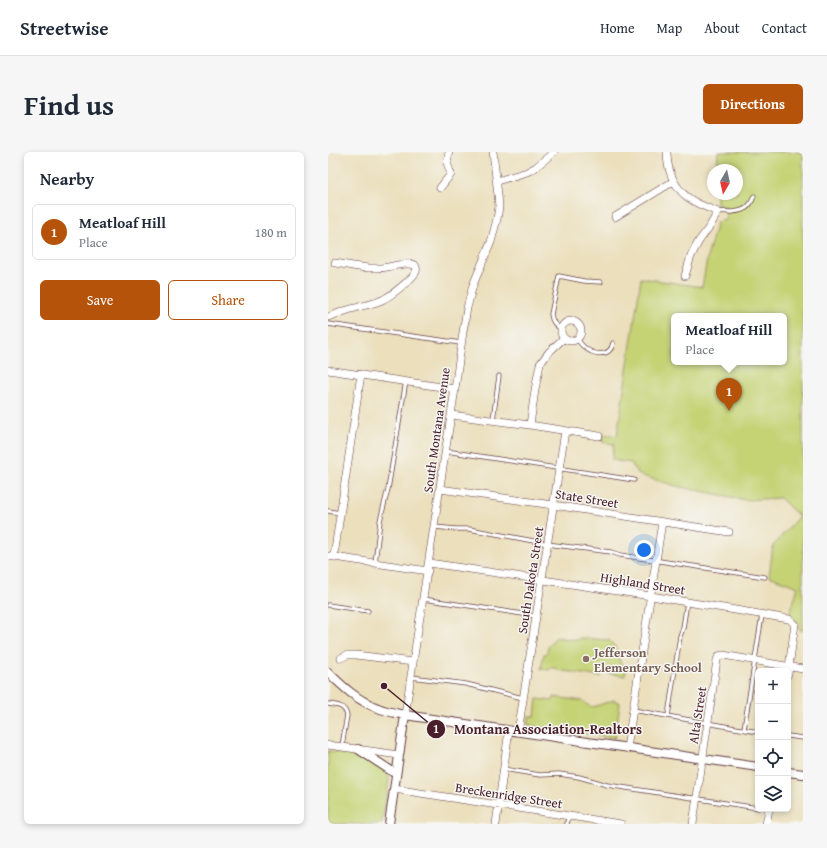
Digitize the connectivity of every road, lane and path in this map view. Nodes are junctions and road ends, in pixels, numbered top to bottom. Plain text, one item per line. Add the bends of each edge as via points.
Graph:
1 (449, 152) edge
2 (493, 152) edge
3 (554, 152) edge
4 (667, 152) edge
5 (497, 181) junction
6 (674, 181) junction
7 (440, 188) dead end
8 (754, 196) dead end
9 (718, 212) junction
10 (615, 218) dead end
11 (334, 263) dead end
12 (685, 276) dead end
13 (601, 282) dead end
14 (328, 317) edge
15 (328, 324) edge
16 (562, 329) junction
17 (564, 338) junction
18 (577, 339) junction
19 (461, 343) junction
20 (614, 343) dead end
21 (328, 370) edge
22 (360, 374) junction
23 (499, 376) dead end
24 (406, 381) junction
25 (455, 389) junction
26 (451, 415) junction
27 (493, 420) junction
28 (530, 425) junction
29 (565, 432) junction
30 (599, 436) dead end
31 (446, 451) junction
32 (559, 468) junction
33 (634, 480) dead end
34 (440, 489) junction
35 (553, 505) junction
36 (328, 511) edge
37 (340, 513) junction
38 (662, 522) junction
39 (434, 527) junction
40 (729, 532) dead end
41 (547, 544) junction
42 (331, 556) edge
43 (656, 560) junction
44 (375, 563) junction
45 (429, 563) junction
46 (428, 571) junction
47 (765, 577) dead end
48 (542, 580) junction
49 (651, 596) junction
50 (423, 599) junction
51 (687, 602) junction
52 (328, 605) edge
53 (368, 611) dead end
54 (762, 615) junction
55 (536, 616) junction
56 (341, 658) dead end
57 (755, 660) junction
58 (413, 662) junction
59 (781, 668) edge
60 (788, 668) edge
61 (803, 669) edge
62 (791, 670) edge
63 (328, 672) edge
64 (411, 677) junction
65 (523, 698) junction
66 (328, 704) edge
67 (633, 710) junction
68 (405, 715) junction
69 (668, 716) junction
70 (708, 723) junction
71 (744, 729) junction
72 (509, 730) junction
73 (755, 731) edge
74 (518, 732) junction
75 (791, 736) edge
76 (803, 738) edge
77 (328, 745) edge
78 (342, 746) junction
79 (627, 748) junction
80 (358, 749) junction
81 (399, 755) junction
82 (702, 759) junction
83 (755, 767) edge
84 (503, 768) junction
85 (791, 772) edge
86 (396, 774) junction
87 (803, 774) edge
88 (394, 789) junction
89 (696, 798) junction
90 (498, 806) junction
91 (755, 808) edge
92 (766, 812) edge
93 (568, 816) junction
94 (389, 824) edge
95 (496, 824) edge
96 (567, 824) edge
97 (621, 824) edge
98 (693, 824) edge
99 (766, 824) edge

1 - 7 street via 447,163 451,174
2 - 5 street, South Montana Avenue
3 - 5 street via 527,172
4 - 6 street via 668,170
5 - 19 street, South Montana Avenue via 499,207 494,231 473,285
6 - 9 street via 678,188 694,201
6 - 10 street
8 - 9 lane via 751,204 744,210
9 - 12 street via 691,256
11 - 14 street via 380,268 410,263 417,267 417,271 395,293 383,300
13 - 16 lane via 559,276 551,314 552,320
15 - 19 lane
16 - 17 street
16 - 18 street via 568,321 577,322 581,334
17 - 18 street via 571,341
17 - 28 street via 540,364
18 - 20 lane via 588,350 597,353 609,351
19 - 25 street, South Montana Avenue
21 - 22 street
22 - 24 street
22 - 37 street
23 - 27 lane
24 - 25 street
24 - 44 lane via 388,489 380,521
25 - 26 street, South Montana Avenue
26 - 27 street
26 - 31 street, South Montana Avenue
27 - 28 street
28 - 29 street
29 - 30 street
29 - 32 street, South Dakota Street
31 - 32 lane
31 - 34 street, South Montana Avenue
32 - 33 lane
32 - 35 street, South Dakota Street
34 - 35 street, State Street
34 - 39 street, South Montana Avenue
35 - 38 street, State Street
35 - 41 street, South Dakota Street
36 - 37 lane
37 - 42 street
38 - 40 street, State Street
38 - 43 street
39 - 41 lane via 469,529
39 - 45 street, South Montana Avenue
41 - 43 lane
41 - 48 street, South Dakota Street
42 - 44 street
43 - 47 lane
43 - 49 street
44 - 46 street
45 - 46 street, South Montana Avenue
45 - 48 street, Highland Street
46 - 50 street, South Montana Avenue
48 - 49 street, Highland Street
48 - 55 street, South Dakota Street
49 - 51 street, Highland Street
49 - 67 street
50 - 55 lane
50 - 58 street, South Montana Avenue
51 - 54 street, Highland Street
51 - 69 lane
52 - 53 lane
54 - 57 lane
54 - 60 street, Highland Street via 789,619 795,624
55 - 65 street, South Dakota Street
56 - 58 street via 347,654
57 - 59 street, Alta Street
57 - 70 street, Alta Street via 719,656
57 - 71 lane
58 - 64 street, South Montana Avenue
61 - 62 street
63 - 68 street via 363,701 379,709
64 - 65 lane via 466,684
64 - 68 street, South Montana Avenue
65 - 74 street, South Dakota Street
66 - 78 lane via 339,705 345,711
67 - 69 lane
67 - 79 street
68 - 72 street
68 - 81 street
69 - 70 lane
70 - 71 lane
70 - 82 street, Alta Street
71 - 73 lane
72 - 74 street
72 - 84 street
74 - 79 street
75 - 76 lane
77 - 78 street
78 - 80 street
79 - 82 street
80 - 81 street
80 - 86 street
81 - 86 street
82 - 83 street
82 - 89 street, Alta Street
84 - 89 lane via 540,775 559,774 607,785
84 - 90 street
85 - 87 street
86 - 88 street
88 - 90 street, Breckenridge Street
88 - 94 street
89 - 91 lane
89 - 98 street, Alta Street
90 - 93 street, Breckenridge Street
90 - 95 street
92 - 99 street
93 - 96 lane
93 - 97 street, Breckenridge Street

